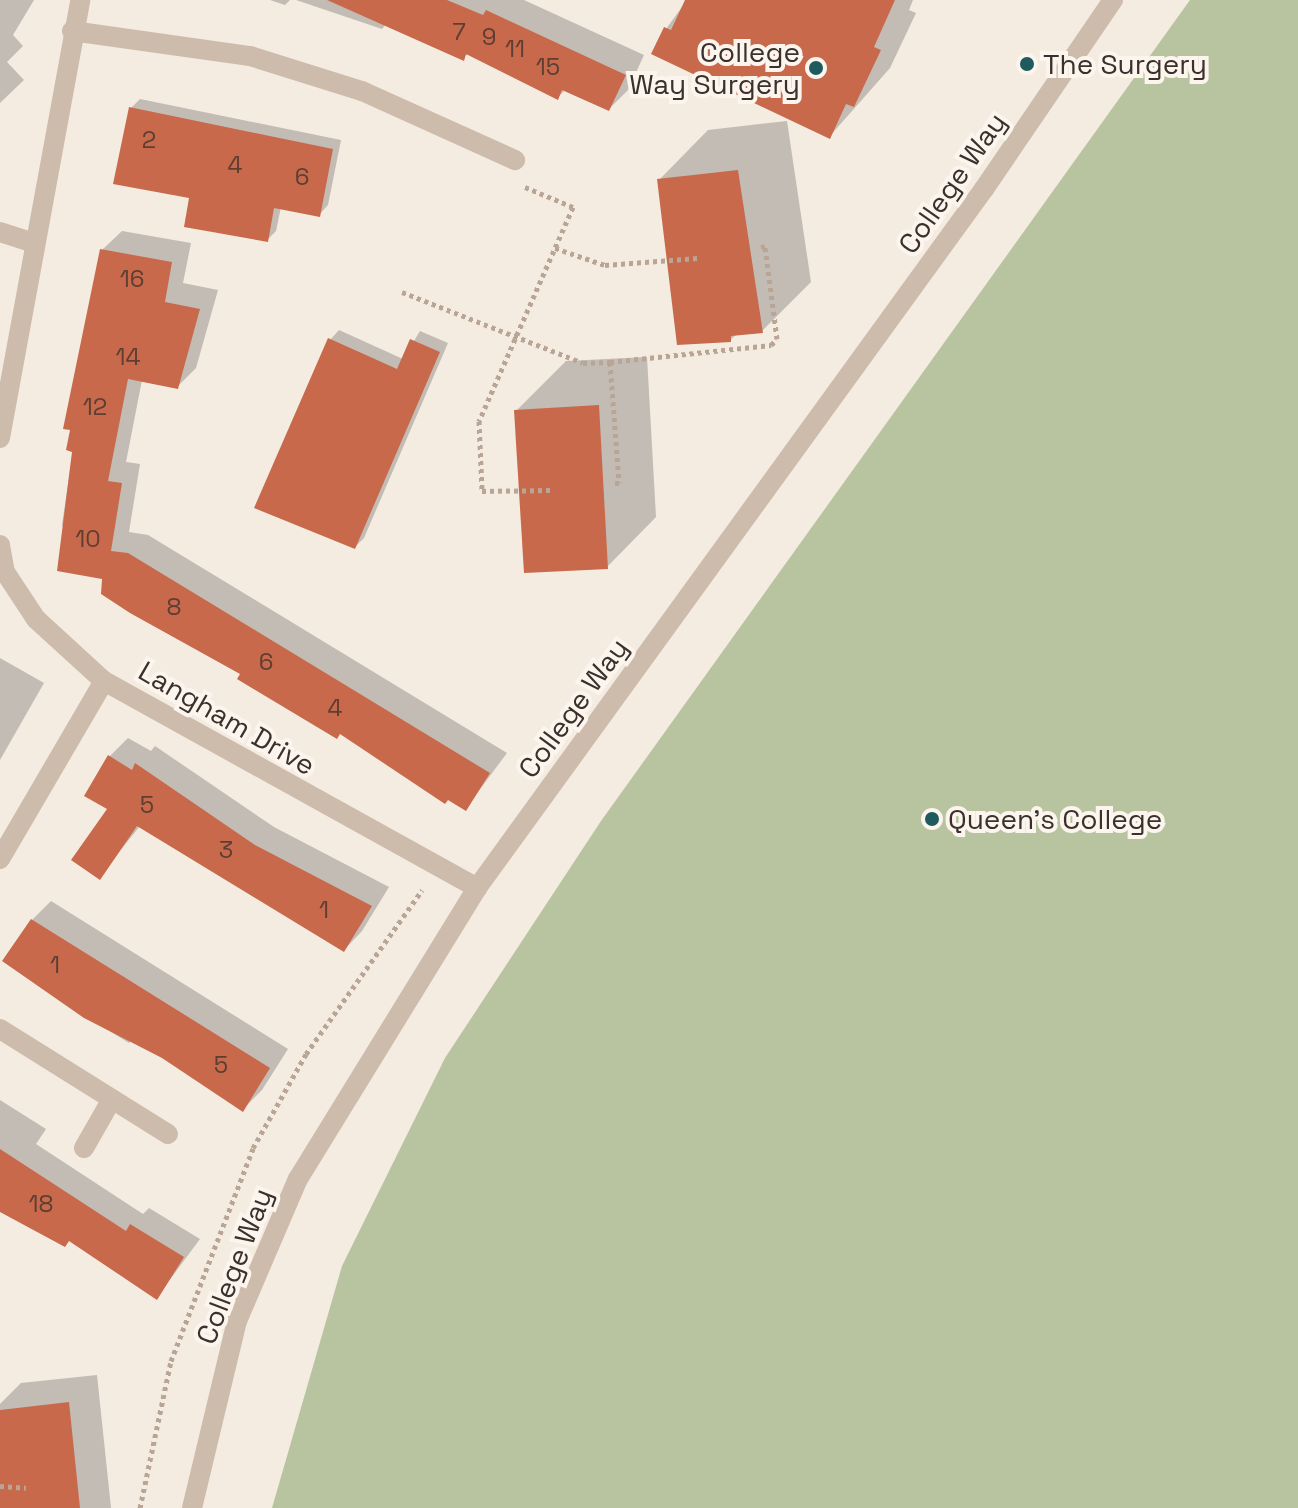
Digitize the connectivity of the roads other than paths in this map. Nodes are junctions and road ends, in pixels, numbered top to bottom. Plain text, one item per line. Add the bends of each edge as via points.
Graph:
1 (80, 0) edge
2 (1113, 0) edge
3 (72, 31) junction
4 (515, 160) road end
5 (0, 232) edge
6 (33, 243) junction
7 (0, 438) edge
8 (0, 545) edge
9 (104, 681) junction
10 (0, 859) edge
11 (477, 888) junction
12 (0, 1029) edge
13 (112, 1099) junction
14 (168, 1134) dead end
15 (84, 1148) dead end
16 (192, 1508) edge

1 - 3 street
2 - 11 street, College Way via 984,189
3 - 4 street via 250,56 362,91
3 - 6 street
5 - 6 street
6 - 7 street
8 - 9 street, Langham Drive via 5,572 36,619
9 - 10 street
9 - 11 street, Langham Drive
11 - 16 street, College Way via 298,1179 237,1321
12 - 13 street
13 - 14 street
13 - 15 street

